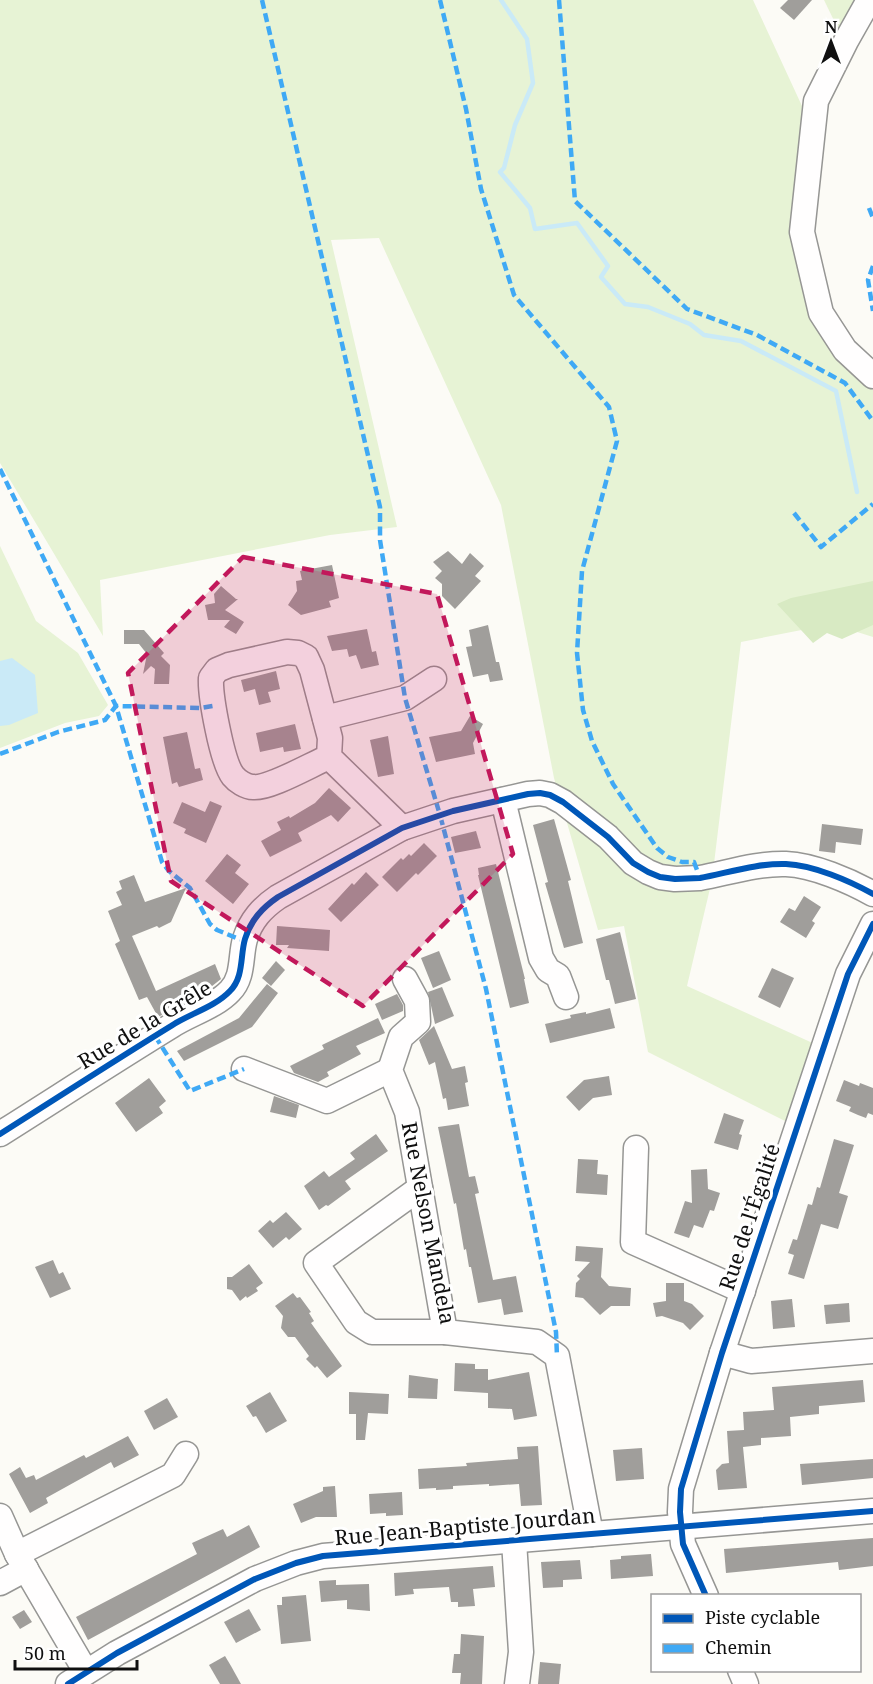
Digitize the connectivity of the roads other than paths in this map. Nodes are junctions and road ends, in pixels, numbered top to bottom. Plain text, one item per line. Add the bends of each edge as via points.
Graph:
1 (869, 0) edge
2 (873, 376) edge
3 (434, 679) dead end
4 (325, 718) junction
5 (329, 757) junction
6 (503, 800) junction
7 (402, 828) junction
8 (873, 894) edge
9 (873, 924) edge
10 (405, 979) dead end
11 (566, 997) dead end
12 (244, 1069) dead end
13 (390, 1070) junction
14 (0, 1134) edge
15 (636, 1148) dead end
16 (420, 1188) junction
17 (742, 1290) junction
18 (445, 1332) junction
19 (873, 1351) edge
20 (722, 1353) junction
21 (186, 1454) dead end
22 (873, 1511) edge
23 (0, 1516) edge
24 (681, 1526) junction
25 (591, 1534) junction
26 (514, 1541) junction
27 (21, 1562) junction
28 (0, 1583) edge
29 (705, 1594) edge
30 (77, 1678) edge
31 (517, 1684) edge

1 - 2 street via 816,101 802,232 821,313 845,350
3 - 4 street via 405,698
4 - 5 street
4 - 5 street via 312,670 306,657 298,653 229,665 211,678 213,706 227,766 243,784 266,786
5 - 7 street
6 - 7 street, Rue de la Grêle
6 - 8 street, Rue de la Grêle via 528,794 550,795 608,837 633,863 660,877 693,879 785,864 855,884
6 - 11 street via 541,958 558,976
7 - 14 street, Rue de la Grêle via 263,908 252,921 244,941 239,977 225,996
9 - 17 street, Rue de l'Égalité via 848,974
10 - 13 street via 417,1001 418,1022 401,1037
12 - 13 street via 327,1101
13 - 16 street, Rue Nelson Mandela via 407,1112
15 - 17 street via 633,1242
16 - 18 street, Rue Nelson Mandela
16 - 18 street via 316,1263 356,1322 372,1332
17 - 20 street, Rue de l'Égalité
18 - 25 street, Rue Nelson Mandela via 537,1342 557,1356
19 - 20 street via 751,1361
20 - 24 street, Rue de l'Égalité via 681,1489
21 - 27 street via 173,1475
22 - 24 street, Rue Jean-Baptiste Jourdan
23 - 27 street
24 - 25 street, Rue Jean-Baptiste Jourdan
24 - 29 street, Rue de l'Égalité via 683,1544
25 - 26 street, Rue Jean-Baptiste Jourdan
26 - 30 street, Rue Jean-Baptiste Jourdan via 323,1556 296,1563 255,1579
26 - 31 street via 521,1652
27 - 28 street
27 - 30 street

